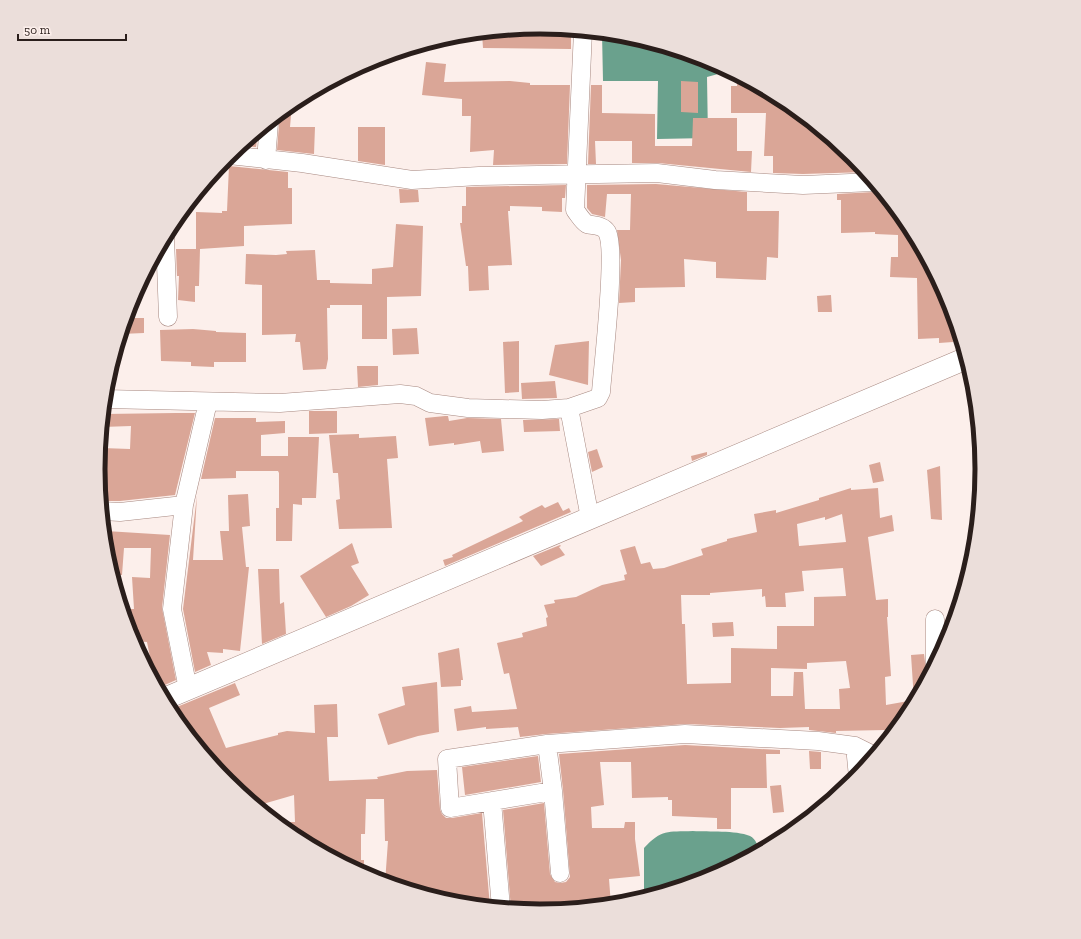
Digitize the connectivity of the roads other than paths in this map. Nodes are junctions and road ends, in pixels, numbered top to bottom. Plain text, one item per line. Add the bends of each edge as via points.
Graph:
1 (582, 36) edge
2 (268, 129) edge
3 (239, 156) edge
4 (266, 160) junction
5 (578, 175) junction
6 (868, 182) edge
7 (165, 248) edge
8 (168, 316) dead end
9 (962, 360) edge
10 (111, 399) edge
11 (208, 402) junction
12 (569, 408) junction
13 (184, 505) junction
14 (107, 511) edge
15 (590, 518) junction
16 (934, 619) dead end
17 (935, 654) edge
18 (188, 689) junction
19 (169, 697) edge
20 (547, 744) junction
21 (855, 746) junction
22 (871, 754) edge
23 (857, 768) edge
24 (553, 791) junction
25 (492, 801) junction
26 (560, 873) dead end
27 (501, 903) edge

1 - 5 street
2 - 4 street
3 - 4 street
4 - 5 street via 412,180
5 - 6 street via 657,173 715,180 803,185
5 - 12 street via 576,210 586,223 602,228 606,232 610,244 609,293 601,392 598,398
7 - 8 street
9 - 15 main road
10 - 11 street
11 - 12 street via 280,404 400,394 468,408
11 - 13 street
12 - 15 street
13 - 14 street
13 - 18 street via 172,609
15 - 18 main road
16 - 17 street
18 - 19 main road
20 - 21 street via 686,734 818,741
20 - 24 street
20 - 25 street via 447,759 450,808
21 - 22 street
21 - 23 street
24 - 25 street
24 - 26 street
25 - 27 street

